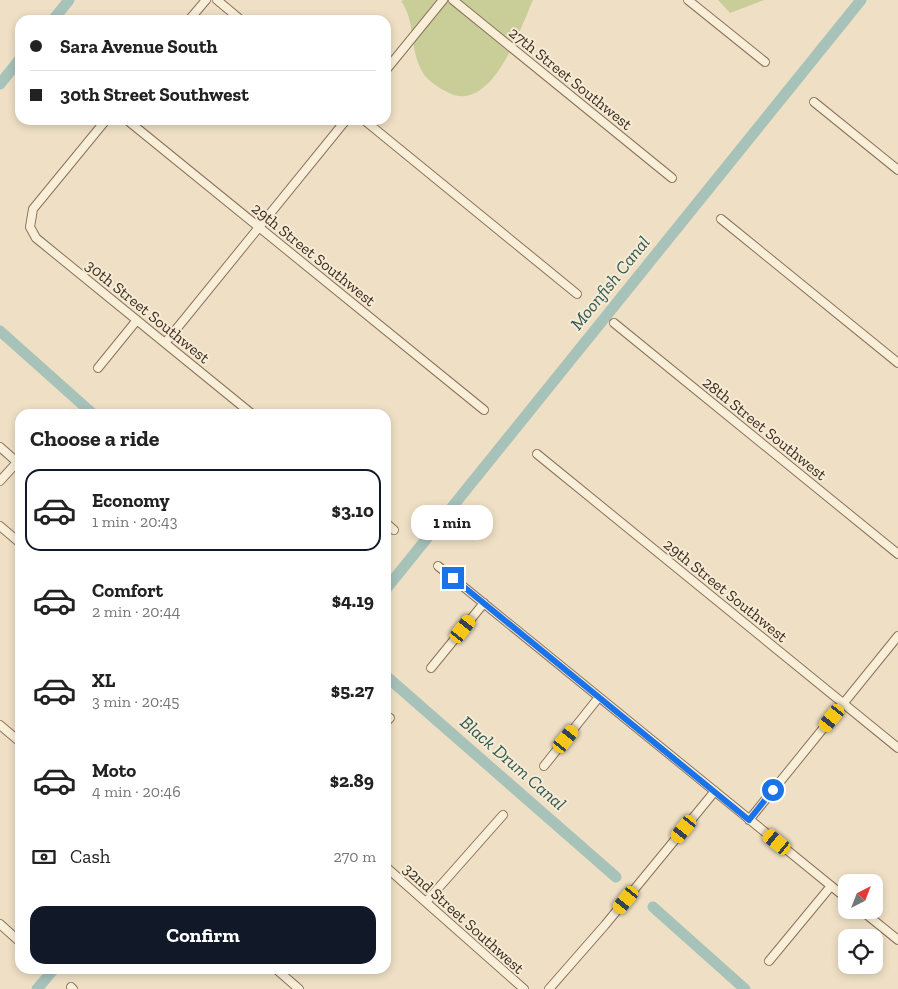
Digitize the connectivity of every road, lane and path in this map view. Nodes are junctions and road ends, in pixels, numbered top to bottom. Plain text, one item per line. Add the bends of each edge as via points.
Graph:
1 (206, 0) edge
2 (216, 0) edge
3 (443, 0) edge
4 (452, 0) edge
5 (688, 0) edge
6 (193, 15) edge
7 (235, 15) edge
8 (765, 62) dead end
9 (391, 64) edge
10 (814, 102) dead end
11 (102, 125) edge
12 (133, 125) edge
13 (342, 125) edge
14 (370, 125) edge
15 (898, 170) edge
16 (672, 178) dead end
17 (721, 219) dead end
18 (258, 227) junction
19 (577, 294) dead end
20 (137, 320) junction
21 (614, 323) dead end
22 (165, 343) junction
23 (898, 363) edge
24 (98, 368) dead end
25 (246, 409) edge
26 (484, 410) dead end
27 (0, 448) edge
28 (537, 454) dead end
29 (15, 458) edge
30 (15, 464) edge
31 (0, 481) edge
32 (0, 526) edge
33 (391, 527) edge
34 (394, 530) dead end
35 (15, 539) edge
36 (898, 554) edge
37 (438, 566) dead end
38 (484, 603) junction
39 (898, 636) edge
40 (431, 668) dead end
41 (599, 697) junction
42 (843, 703) junction
43 (0, 725) edge
44 (15, 738) edge
45 (898, 748) edge
46 (544, 766) dead end
47 (714, 791) junction
48 (503, 816) dead end
49 (749, 820) junction
50 (391, 871) edge
51 (831, 886) junction
52 (838, 892) edge
53 (426, 902) junction
54 (872, 919) edge
55 (0, 924) edge
56 (15, 938) edge
57 (898, 940) edge
58 (769, 961) dead end
59 (282, 974) edge
60 (299, 989) edge
61 (524, 989) edge
62 (549, 989) edge

1 - 6 street
2 - 7 street
3 - 9 street
4 - 16 street, 27th Street Southwest
5 - 8 street
10 - 15 street
11 - 20 street, 30th Street Southwest via 33,209 30,227 36,238
12 - 18 street, 29th Street Southwest
13 - 18 street
14 - 19 street
17 - 23 street
18 - 22 street
18 - 26 street, 29th Street Southwest
20 - 22 street, 30th Street Southwest
20 - 24 street
21 - 36 street, 28th Street Southwest
22 - 25 street, 30th Street Southwest
27 - 29 street
28 - 42 street, 29th Street Southwest
30 - 31 street
32 - 35 street
33 - 34 street
37 - 38 street
38 - 40 street
38 - 41 street
39 - 42 street
41 - 46 street
41 - 47 street
42 - 45 street, 29th Street Southwest
42 - 49 street
43 - 44 street
47 - 49 street
47 - 62 street via 605,926
48 - 53 street
49 - 51 street
50 - 53 street, 32nd Street Southwest
51 - 52 street
51 - 58 street
53 - 61 street, 32nd Street Southwest
54 - 57 street
55 - 56 street
59 - 60 street

